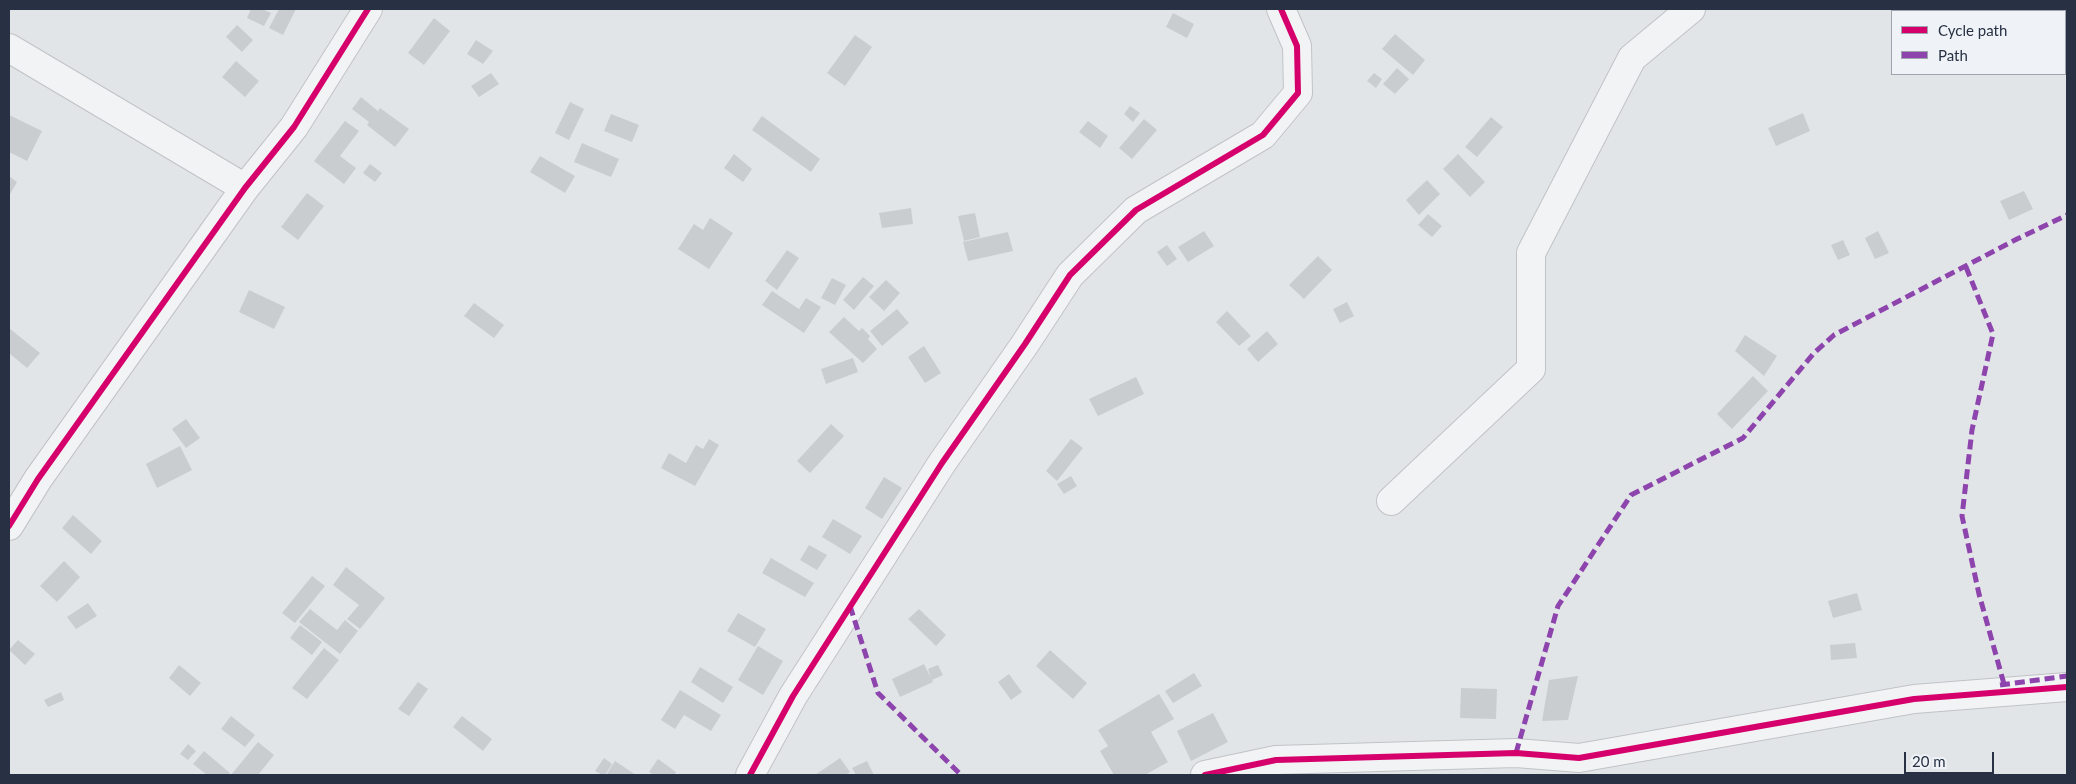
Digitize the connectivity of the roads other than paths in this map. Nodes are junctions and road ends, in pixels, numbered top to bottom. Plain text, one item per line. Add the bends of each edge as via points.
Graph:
1 (368, 9) edge
2 (1281, 9) edge
3 (1691, 9) edge
4 (9, 48) edge
5 (245, 188) junction
6 (1391, 501) dead end
7 (9, 526) edge
8 (2067, 686) edge
9 (1575, 767) edge
10 (750, 775) edge
11 (1205, 775) edge

1 - 5 street via 294,127
2 - 10 street via 1298,46 1298,93 1263,135 1136,210 1070,275 936,471 793,696
3 - 6 street via 1632,58 1531,253 1531,369
4 - 5 street
5 - 7 street via 38,479
8 - 9 street via 1914,699
9 - 11 street via 1516,753 1276,760

